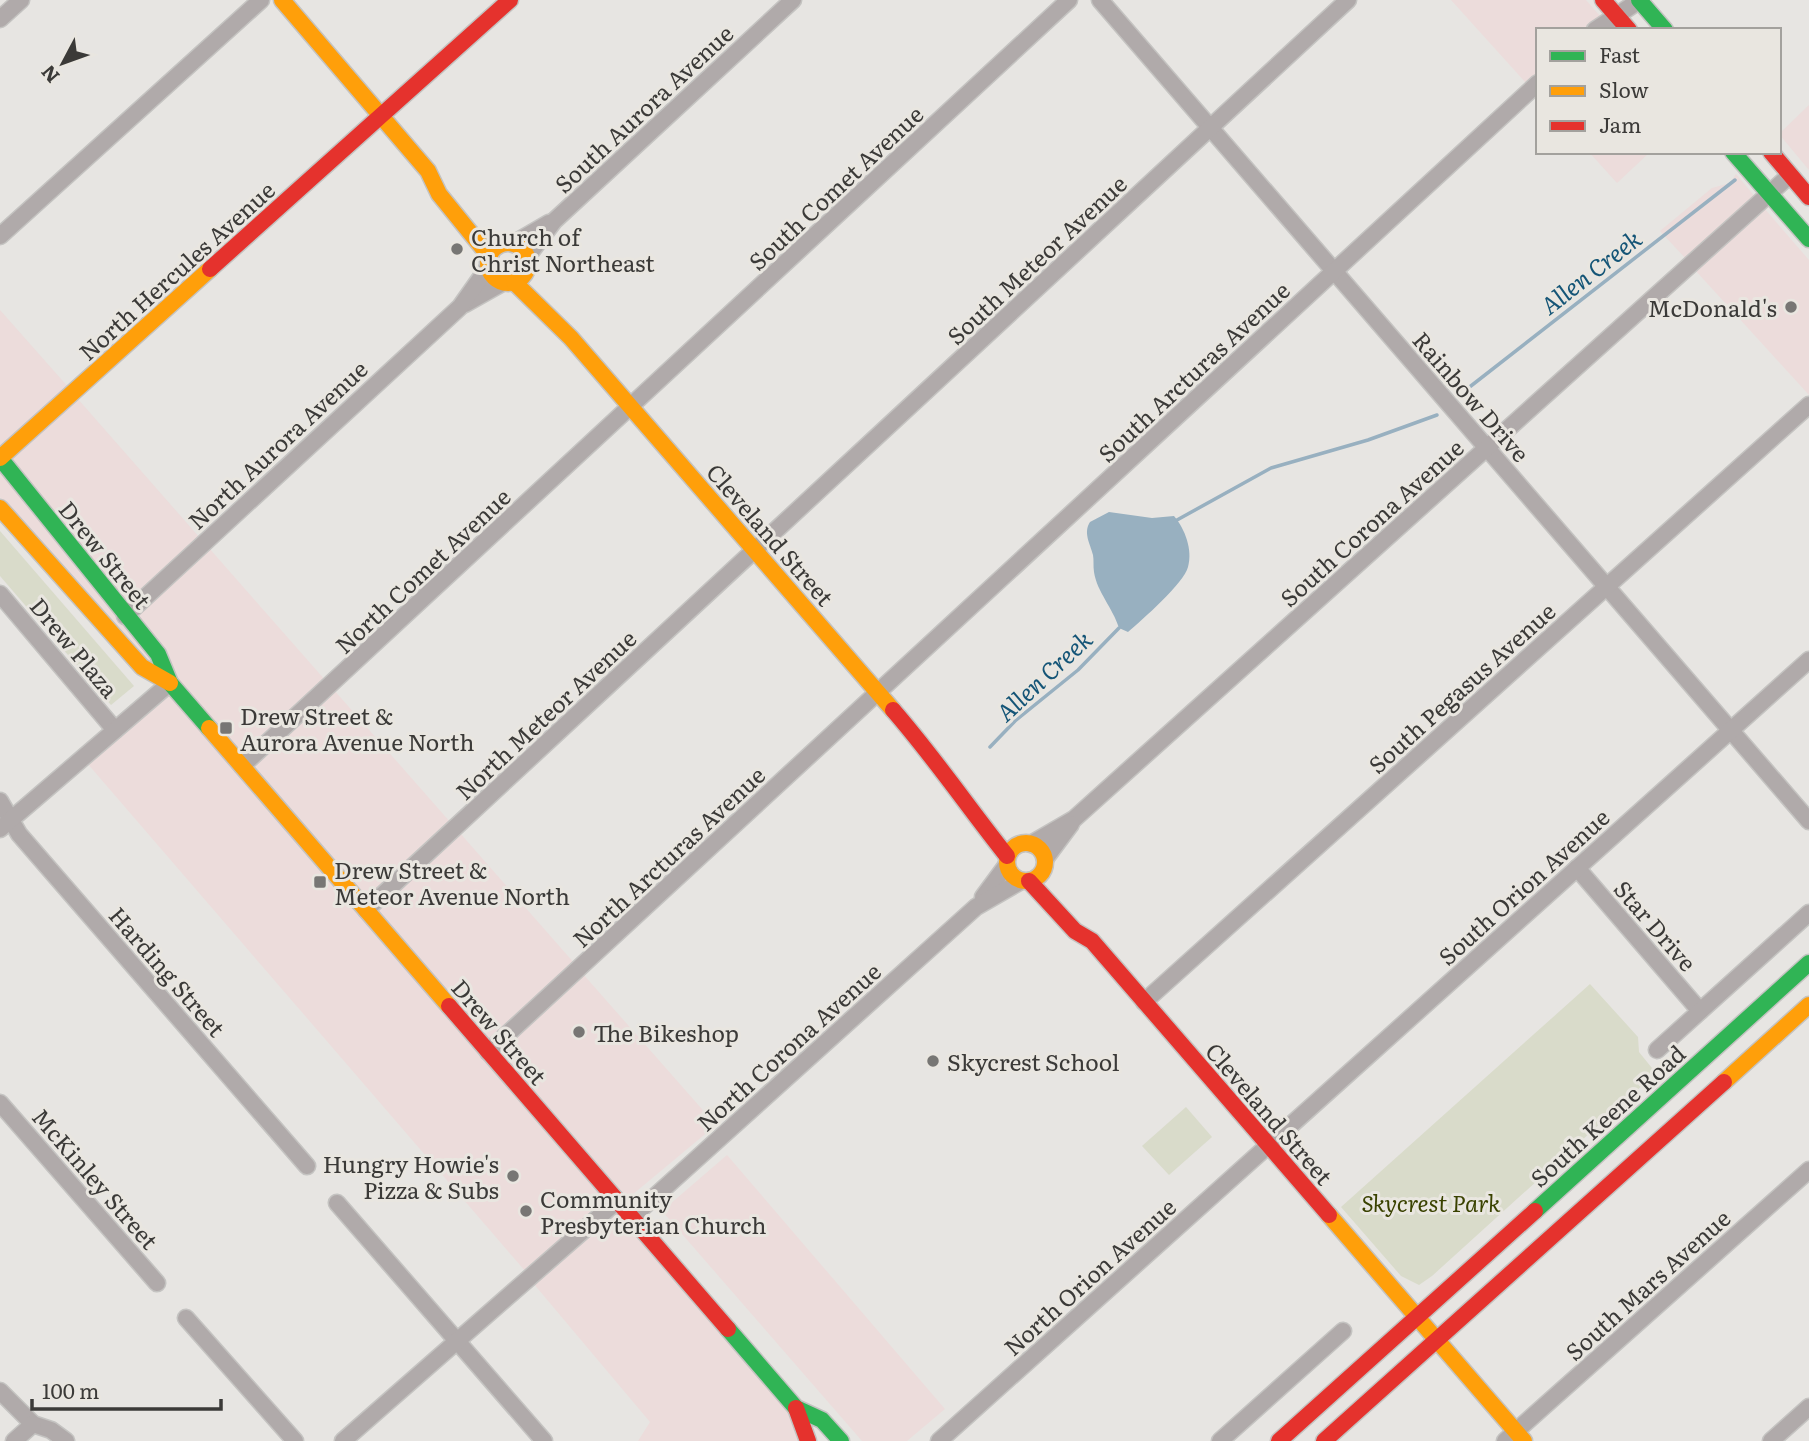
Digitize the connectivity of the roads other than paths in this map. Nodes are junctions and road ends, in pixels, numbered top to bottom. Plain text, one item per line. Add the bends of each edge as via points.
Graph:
1 (21, 0) edge
2 (261, 0) edge
3 (282, 0) edge
4 (510, 0) edge
5 (793, 0) edge
6 (1069, 0) edge
7 (1100, 0) edge
8 (1348, 0) edge
9 (1603, 0) edge
10 (1640, 0) edge
11 (1616, 15) junction
12 (0, 19) edge
13 (1598, 28) edge
14 (1627, 28) edge
15 (1663, 28) edge
16 (1536, 85) edge
17 (381, 116) junction
18 (1211, 128) junction
19 (1735, 154) edge
20 (1773, 154) edge
21 (428, 171) junction
22 (1790, 175) junction
23 (1770, 194) junction
24 (1809, 197) edge
25 (554, 221) junction
26 (0, 236) edge
27 (1809, 239) edge
28 (509, 244) junction
29 (489, 261) junction
30 (527, 263) junction
31 (1334, 271) junction
32 (509, 282) junction
33 (460, 307) junction
34 (571, 338) junction
35 (1809, 405) edge
36 (631, 407) junction
37 (1487, 449) junction
38 (0, 458) edge
39 (0, 508) edge
40 (755, 552) junction
41 (1606, 587) junction
42 (0, 594) edge
43 (125, 616) junction
44 (1809, 660) edge
45 (170, 683) junction
46 (879, 693) junction
47 (116, 730) junction
48 (1731, 730) junction
49 (938, 761) junction
50 (242, 766) junction
51 (0, 801) edge
52 (1074, 819) junction
53 (1809, 821) edge
54 (6, 824) edge
55 (1026, 844) junction
56 (1007, 861) junction
57 (1044, 864) junction
58 (1577, 868) junction
59 (1025, 881) junction
60 (976, 907) junction
61 (366, 910) junction
62 (1809, 913) edge
63 (1092, 941) junction
64 (1809, 963) edge
65 (1144, 1002) junction
66 (1809, 1005) edge
67 (1700, 1011) junction
68 (1657, 1050) dead end
69 (488, 1052) junction
70 (0, 1103) edge
71 (1269, 1146) junction
72 (307, 1166) dead end
73 (1809, 1170) edge
74 (1569, 1179) junction
75 (617, 1201) junction
76 (337, 1203) dead end
77 (631, 1218) junction
78 (157, 1283) dead end
79 (1417, 1316) junction
80 (186, 1318) dead end
81 (1343, 1331) dead end
82 (1437, 1339) junction
83 (457, 1340) junction
84 (0, 1391) edge
85 (1809, 1407) edge
86 (796, 1408) junction
87 (33, 1424) junction
88 (1515, 1438) edge
89 (14, 1441) edge
90 (66, 1441) edge
91 (295, 1441) edge
92 (342, 1441) edge
93 (544, 1441) edge
94 (808, 1441) edge
95 (841, 1441) edge
96 (939, 1441) edge
97 (1220, 1441) edge
98 (1279, 1441) edge
99 (1313, 1441) edge
100 (1324, 1441) edge
101 (1771, 1441) edge

1 - 12 street
2 - 26 street
3 - 17 main road
4 - 17 main road, North Hercules Avenue
5 - 25 street, South Aurora Avenue
6 - 36 street, South Comet Avenue
7 - 18 street, Rainbow Drive
8 - 18 street, South Meteor Avenue
9 - 11 main road
10 - 11 street
10 - 15 main road
11 - 13 street
11 - 14 main road
16 - 31 street, South Arcturas Avenue
17 - 21 main road
17 - 38 main road, North Hercules Avenue
18 - 31 street, Rainbow Drive
18 - 40 street, South Meteor Avenue
19 - 23 main road
20 - 22 main road
21 - 28 main road via 443,177 488,229
21 - 29 main road via 432,185 478,238
22 - 23 street, South Corona Avenue
22 - 24 main road
23 - 27 main road
23 - 37 street, South Corona Avenue
25 - 28 street, South Aurora Avenue
25 - 30 street, South Aurora Avenue
28 - 29 main road via 496,248
28 - 30 main road
29 - 32 main road via 494,276
29 - 33 street, North Aurora Avenue
30 - 32 main road
30 - 34 main road, Cleveland Street
31 - 37 street, Rainbow Drive
31 - 46 street, South Arcturas Avenue
32 - 33 street, North Aurora Avenue
32 - 34 main road, Cleveland Street
33 - 43 street, North Aurora Avenue
34 - 36 main road, Cleveland Street
35 - 41 street, South Pegasus Avenue
36 - 40 main road, Cleveland Street
36 - 50 street, North Comet Avenue
37 - 41 street, Rainbow Drive
37 - 52 street, South Corona Avenue
38 - 43 main road, Drew Street
39 - 45 main road, Drew Street via 142,667
40 - 46 main road, Cleveland Street
40 - 61 street, North Meteor Avenue
41 - 48 street, Rainbow Drive
41 - 65 street, South Pegasus Avenue
42 - 47 street, Drew Plaza
43 - 45 main road, Drew Street via 158,654
44 - 48 street, South Orion Avenue
45 - 47 street
45 - 50 main road, Drew Street
46 - 49 main road, Cleveland Street
46 - 69 street, North Arcturas Avenue
47 - 54 street
48 - 53 street, Rainbow Drive
48 - 58 street, South Orion Avenue
49 - 55 main road, Cleveland Street via 956,772 1012,837
49 - 56 main road, Cleveland Street via 947,781
50 - 61 main road, Drew Street
51 - 54 street, Harding Street
52 - 55 street, South Corona Avenue
52 - 57 street, South Corona Avenue
54 - 72 street, Harding Street
55 - 56 main road
55 - 57 main road via 1040,850
56 - 59 main road via 1012,875
56 - 60 street, North Corona Avenue
57 - 59 main road via 1038,877
57 - 63 main road, Cleveland Street via 1085,923
58 - 67 street, Star Drive
58 - 71 street, South Orion Avenue
59 - 60 street, North Corona Avenue
59 - 63 main road, Cleveland Street
60 - 77 street, North Corona Avenue
61 - 69 main road, Drew Street
62 - 67 street
63 - 65 main road, Cleveland Street
64 - 74 main road, South Keene Road
65 - 71 main road, Cleveland Street
66 - 82 main road
67 - 68 street
69 - 75 main road, Drew Street
70 - 78 street, McKinley Street
71 - 79 main road, Cleveland Street
71 - 96 street, North Orion Avenue
73 - 88 street, South Mars Avenue
74 - 79 main road, South Keene Road
74 - 82 main road via 1532,1231 1454,1300
75 - 77 main road, Drew Street
75 - 83 street
76 - 83 street
77 - 86 main road, Drew Street
79 - 82 main road, Cleveland Street
79 - 98 main road, South Keene Road
79 - 99 main road via 1401,1355 1329,1419
80 - 91 street
81 - 97 street
82 - 88 main road, Cleveland Street
82 - 100 main road
83 - 92 street
83 - 93 street
84 - 87 street
85 - 101 street
86 - 94 main road, Drew Street
86 - 95 main road, Drew Street via 822,1419
87 - 89 street
87 - 90 street

